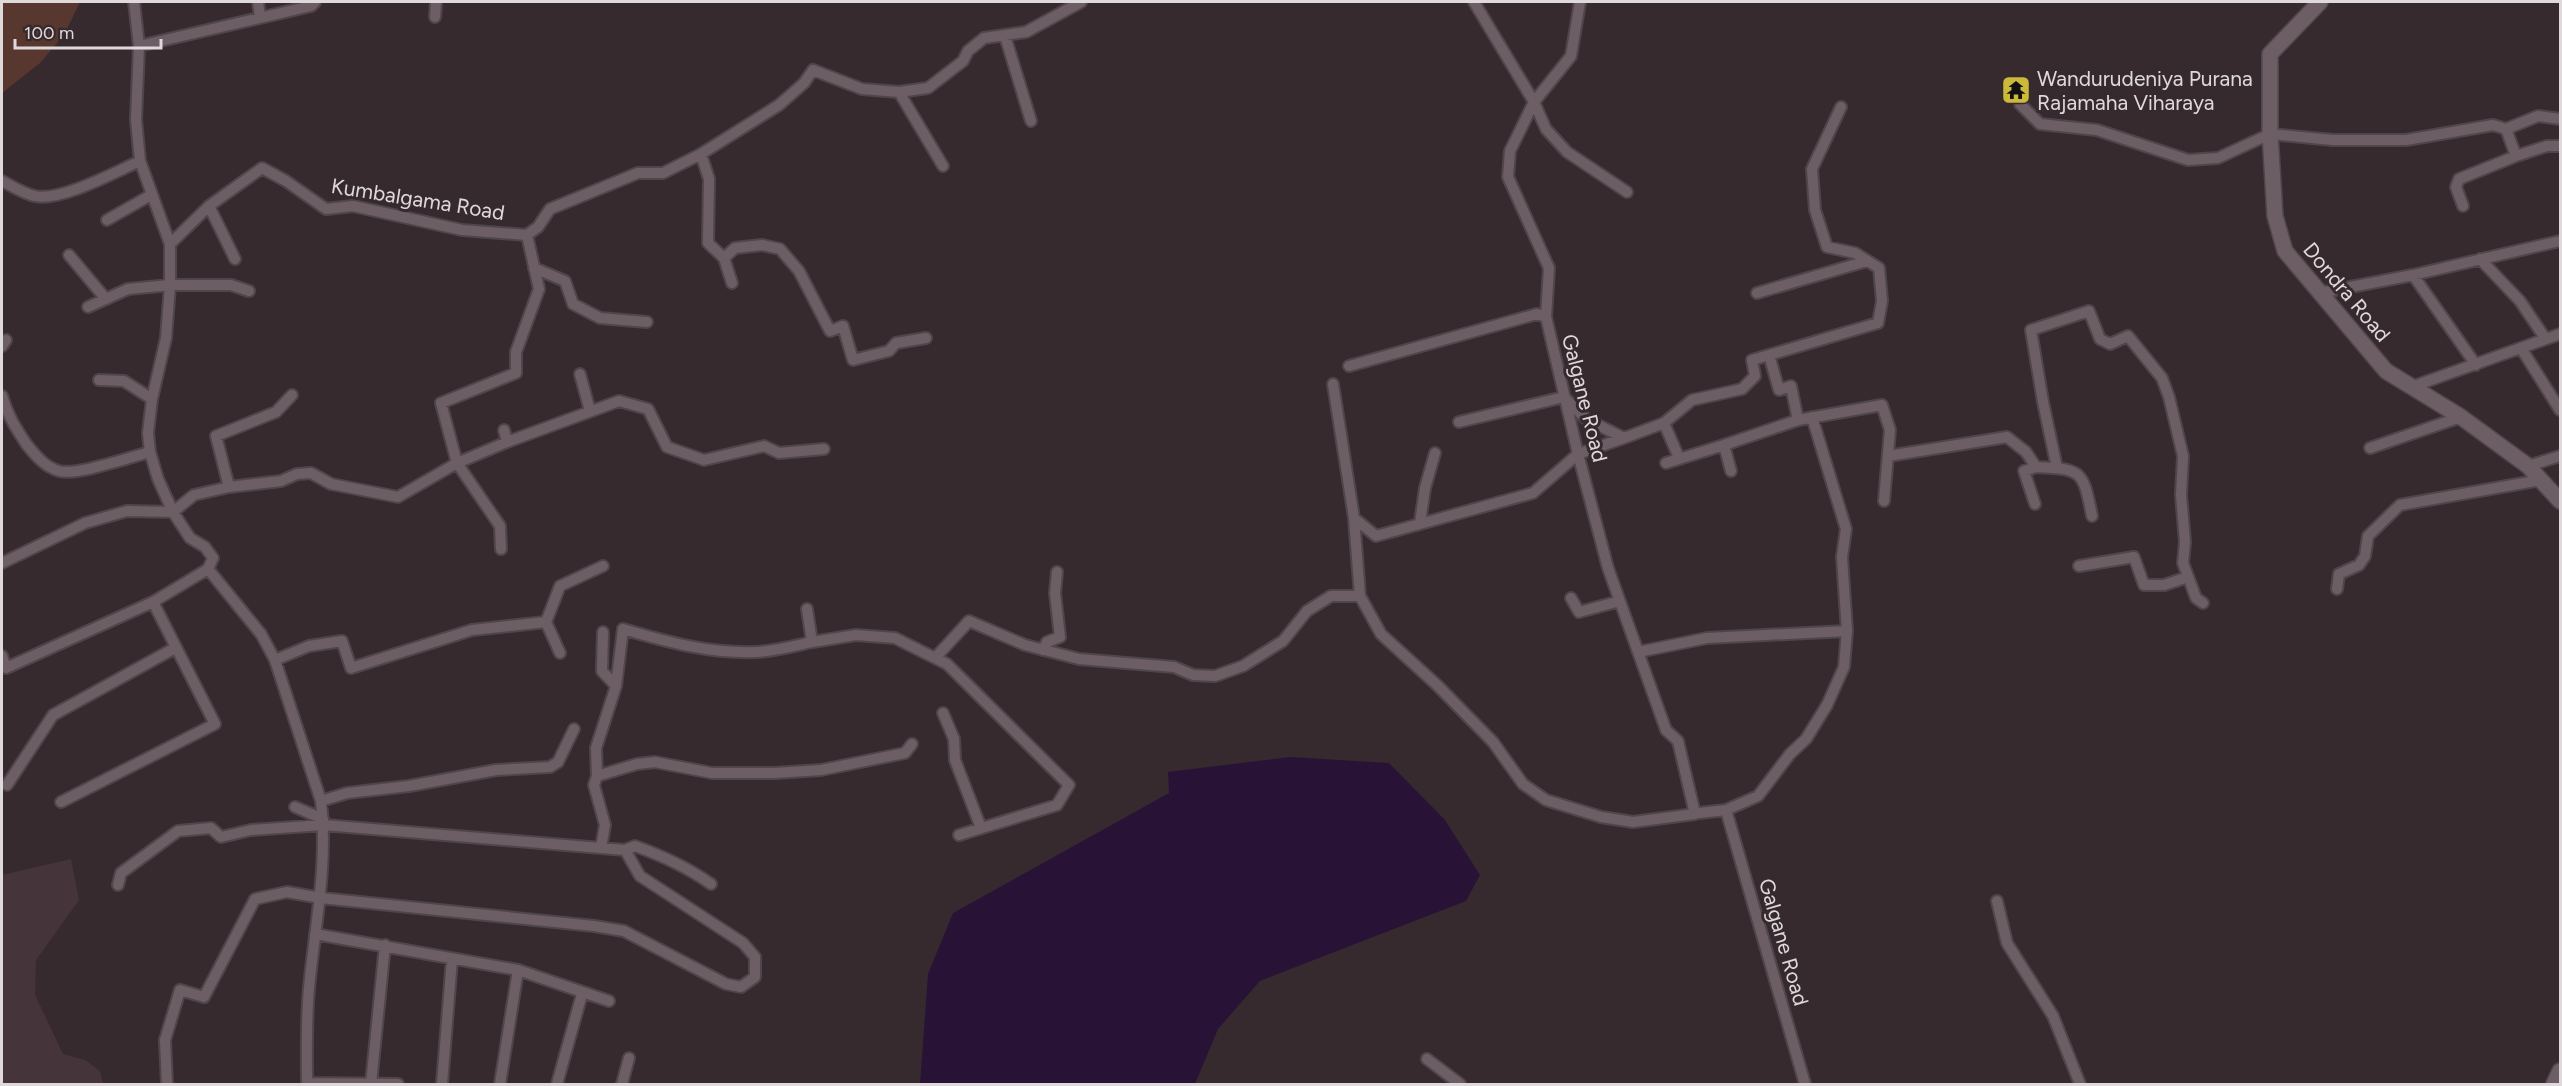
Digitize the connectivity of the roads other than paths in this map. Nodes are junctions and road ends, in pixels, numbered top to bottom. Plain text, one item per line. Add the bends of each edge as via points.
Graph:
1 (134, 2) edge
2 (258, 2) edge
3 (315, 2) edge
4 (436, 2) edge
5 (1065, 2) edge
6 (1081, 2) edge
7 (1474, 2) edge
8 (1580, 2) edge
9 (2320, 2) edge
10 (260, 17) junction
11 (435, 17) dead end
12 (1005, 36) junction
13 (139, 46) junction
14 (898, 92) junction
15 (1534, 102) junction
16 (2020, 104) dead end
17 (1841, 107) dead end
18 (2560, 119) edge
19 (1031, 121) dead end
20 (2506, 129) junction
21 (2270, 134) junction
22 (2560, 146) edge
23 (702, 154) junction
24 (2516, 156) junction
25 (140, 161) junction
26 (943, 166) dead end
27 (2, 181) edge
28 (1627, 192) dead end
29 (151, 195) junction
30 (209, 206) junction
31 (2463, 206) dead end
32 (107, 220) dead end
33 (527, 235) junction
34 (2560, 241) edge
35 (170, 244) junction
36 (69, 255) dead end
37 (724, 258) junction
38 (2480, 259) junction
39 (235, 260) dead end
40 (1868, 261) junction
41 (534, 268) junction
42 (2413, 275) junction
43 (732, 283) dead end
44 (170, 285) junction
45 (249, 291) dead end
46 (1757, 293) dead end
47 (2319, 294) junction
48 (105, 298) junction
49 (88, 307) dead end
50 (1546, 317) junction
51 (647, 322) dead end
52 (2560, 334) edge
53 (926, 338) dead end
54 (2546, 338) junction
55 (2521, 348) junction
56 (1769, 355) junction
57 (2476, 365) junction
58 (1348, 366) dead end
59 (580, 374) dead end
60 (99, 380) dead end
61 (1333, 384) dead end
62 (2411, 387) junction
63 (292, 395) dead end
64 (2, 396) edge
65 (1564, 396) junction
66 (152, 399) junction
67 (2560, 410) edge
68 (590, 411) junction
69 (1812, 417) junction
70 (2461, 417) junction
71 (1798, 420) junction
72 (1459, 422) dead end
73 (1664, 423) junction
74 (504, 430) dead end
75 (1624, 438) junction
76 (507, 442) junction
77 (1724, 445) junction
78 (2370, 448) dead end
79 (824, 449) dead end
80 (150, 452) junction
81 (1435, 453) dead end
82 (1578, 454) junction
83 (1888, 456) junction
84 (2560, 456) edge
85 (1679, 458) junction
86 (457, 463) junction
87 (1666, 463) dead end
88 (2528, 466) junction
89 (2036, 467) junction
90 (2057, 468) junction
91 (1731, 471) dead end
92 (2541, 480) junction
93 (229, 487) junction
94 (2560, 499) edge
95 (1884, 501) dead end
96 (2035, 504) dead end
97 (173, 512) junction
98 (2092, 516) dead end
99 (1354, 518) junction
100 (1420, 522) junction
101 (501, 549) dead end
102 (2, 563) edge
103 (603, 566) dead end
104 (2079, 566) dead end
105 (208, 569) junction
106 (1057, 572) dead end
107 (2188, 578) junction
108 (2337, 589) dead end
109 (1360, 596) junction
110 (1571, 598) dead end
111 (153, 602) junction
112 (1620, 602) junction
113 (2203, 603) dead end
114 (807, 609) dead end
115 (546, 621) junction
116 (1847, 631) junction
117 (603, 632) dead end
118 (812, 642) junction
119 (176, 648) junction
120 (1043, 650) junction
121 (1638, 652) junction
122 (560, 653) dead end
123 (2, 656) edge
124 (935, 658) junction
125 (275, 660) junction
126 (616, 686) junction
127 (942, 713) dead end
128 (574, 729) dead end
129 (912, 744) dead end
130 (597, 776) junction
131 (7, 785) dead end
132 (321, 801) junction
133 (61, 802) dead end
134 (295, 807) dead end
135 (1570, 807) dead end
136 (1725, 810) junction
137 (1695, 814) junction
138 (323, 822) junction
139 (981, 828) junction
140 (959, 835) dead end
141 (601, 848) junction
142 (625, 850) junction
143 (711, 884) dead end
144 (118, 885) dead end
145 (321, 898) junction
146 (1997, 901) dead end
147 (315, 934) junction
148 (385, 945) junction
149 (452, 959) junction
150 (518, 970) junction
151 (582, 994) junction
152 (609, 1001) dead end
153 (629, 1058) dead end
154 (1427, 1059) dead end
155 (2560, 1071) edge
156 (167, 1084) edge
157 (307, 1084) edge
158 (371, 1084) edge
159 (382, 1084) edge
160 (398, 1084) edge
161 (442, 1084) edge
162 (500, 1084) edge
163 (557, 1084) edge
164 (622, 1084) edge
165 (1460, 1084) edge
166 (1805, 1084) edge
167 (2080, 1084) edge
168 (2554, 1084) edge

1 - 13 street
2 - 10 street
3 - 10 street
4 - 11 street
5 - 6 street
6 - 12 street, Kumbalgama Road via 1026,32
7 - 15 street
8 - 15 street, Galgane Road via 1571,56
9 - 21 street, Dondra Road via 2270,54
10 - 13 street
12 - 14 street, Kumbalgama Road via 984,38 968,51 963,61 928,88
12 - 19 street
13 - 25 street via 136,120
14 - 23 street, Kumbalgama Road via 862,89 813,70 779,105
14 - 26 street
15 - 28 street via 1546,129 1567,152
15 - 50 street, Galgane Road via 1510,151 1508,177 1549,268
16 - 21 street via 2040,124 2097,130 2188,160 2218,158
17 - 40 street via 1812,169 1815,210 1827,247 1855,253
18 - 20 street via 2538,116
20 - 21 street via 2493,125 2406,140 2333,140
20 - 24 street
21 - 47 street, Dondra Road via 2275,216 2285,251
22 - 24 street
23 - 33 street, Kumbalgama Road via 663,172 638,173 550,209
23 - 37 street via 709,179 708,243
24 - 31 street via 2459,179 2456,187
25 - 27 street via 54,197 35,196
25 - 29 street
29 - 32 street
29 - 35 street
30 - 33 street, Kumbalgama Road via 262,168 326,209 353,206 462,230
30 - 35 street, Kumbalgama Road
30 - 39 street
33 - 41 street
34 - 38 street
35 - 44 street
36 - 48 street
37 - 43 street
37 - 53 street via 735,248 762,245 780,249 799,271 830,331 843,326 853,360 889,351 896,343
38 - 42 street
38 - 54 street via 2520,302
40 - 46 street
40 - 56 street via 1879,268 1882,301 1878,323
41 - 51 street via 565,281 573,304 600,318
41 - 86 street via 539,289 516,352 516,374 441,404
42 - 47 street
42 - 57 street
44 - 45 street via 231,285
44 - 48 street via 128,289
44 - 66 street via 166,338
47 - 62 street, Dondra Road via 2386,371
48 - 49 street
50 - 58 street via 1537,314
50 - 65 street, Galgane Road
52 - 54 street
54 - 55 street
55 - 57 street
55 - 67 street
56 - 71 street via 1779,390 1791,386
56 - 73 street via 1752,360 1755,376 1742,389 1692,400
57 - 62 street
59 - 68 street
60 - 66 street via 124,381
61 - 99 street
62 - 70 street, Dondra Road
63 - 93 street via 276,412 216,436
64 - 80 street via 9,419 34,454 61,472 80,471
65 - 72 street
65 - 75 street via 1586,419
65 - 82 street, Galgane Road
66 - 80 street
68 - 76 street
68 - 79 street via 619,400 648,409 667,447 704,460 764,446 779,453
69 - 71 street
69 - 83 street via 1882,405 1890,430
69 - 116 street via 1846,529 1842,557
70 - 78 street
70 - 88 street, Dondra Road
71 - 77 street
73 - 75 street
73 - 85 street
74 - 76 street
75 - 82 street
76 - 86 street
77 - 85 street
77 - 91 street
80 - 97 street
81 - 100 street
82 - 100 street via 1533,493
82 - 112 street, Galgane Road
83 - 89 street via 2007,437 2026,452
83 - 95 street
84 - 88 street
85 - 87 street
86 - 93 street via 398,497 331,484 311,473
86 - 101 street via 500,526
88 - 92 street, Dondra Road
89 - 90 street
89 - 96 street via 2024,471
90 - 98 street via 2069,469 2085,483
90 - 107 street via 2031,330 2089,311 2100,339 2110,344 2128,336 2162,378 2183,456 2183,563
92 - 94 street, Dondra Road
92 - 108 street via 2400,506 2368,536 2365,556 2359,565 2339,574
93 - 97 street via 194,495
97 - 102 street via 127,512 85,524
97 - 105 street via 190,538 205,547 213,558
99 - 100 street via 1376,536
99 - 109 street
103 - 115 street via 560,586
104 - 107 street via 2134,557 2144,585 2164,585
105 - 111 street
105 - 125 street via 261,634
106 - 120 street via 1060,637 1047,642
107 - 113 street via 2196,598
109 - 120 street via 1331,596 1307,611 1283,641 1243,666 1215,676 1193,675 1174,667 1079,659
109 - 137 street via 1381,634 1493,742 1523,784 1546,800 1633,822
110 - 112 street via 1580,612
111 - 119 street
111 - 123 street via 6,668
112 - 121 street, Galgane Road
114 - 118 street
115 - 122 street
115 - 125 street via 472,630 351,668 342,641 309,646
116 - 121 street via 1707,638
116 - 136 street via 1844,667 1806,739 1758,796
117 - 126 street via 602,671
118 - 124 street via 856,635 895,638
118 - 126 street via 758,652 712,650 623,629
119 - 131 street via 53,715
119 - 133 street via 215,724
120 - 124 street via 969,621
121 - 137 street, Galgane Road via 1666,730 1678,741
124 - 139 street via 947,664 1070,785 1058,805
125 - 132 street
126 - 130 street via 596,748
127 - 139 street via 954,739 955,760
128 - 132 street via 558,762 550,767 496,770 348,793
129 - 130 street via 905,753 821,770 712,773 655,762
130 - 141 street via 594,785 605,825
132 - 138 street
134 - 138 street
135 - 137 street via 1629,821
136 - 137 street
136 - 166 street, Galgane Road
138 - 141 street
138 - 144 street via 221,837 211,828 178,831 121,873
138 - 145 street
139 - 140 street
141 - 142 street
142 - 143 street via 635,846 661,855
142 - 145 street via 640,876 743,943 755,957 755,977 741,987 726,984 624,931 604,927
145 - 147 street
145 - 156 street via 287,892 255,899 204,997 180,990 165,1040
146 - 167 street via 2007,943 2053,1016
147 - 148 street
147 - 157 street via 308,991
148 - 149 street
148 - 158 street
149 - 150 street
149 - 161 street
150 - 151 street
150 - 162 street
151 - 152 street
151 - 163 street
153 - 164 street
154 - 165 street
155 - 168 street
157 - 158 street
158 - 159 street
159 - 160 street

